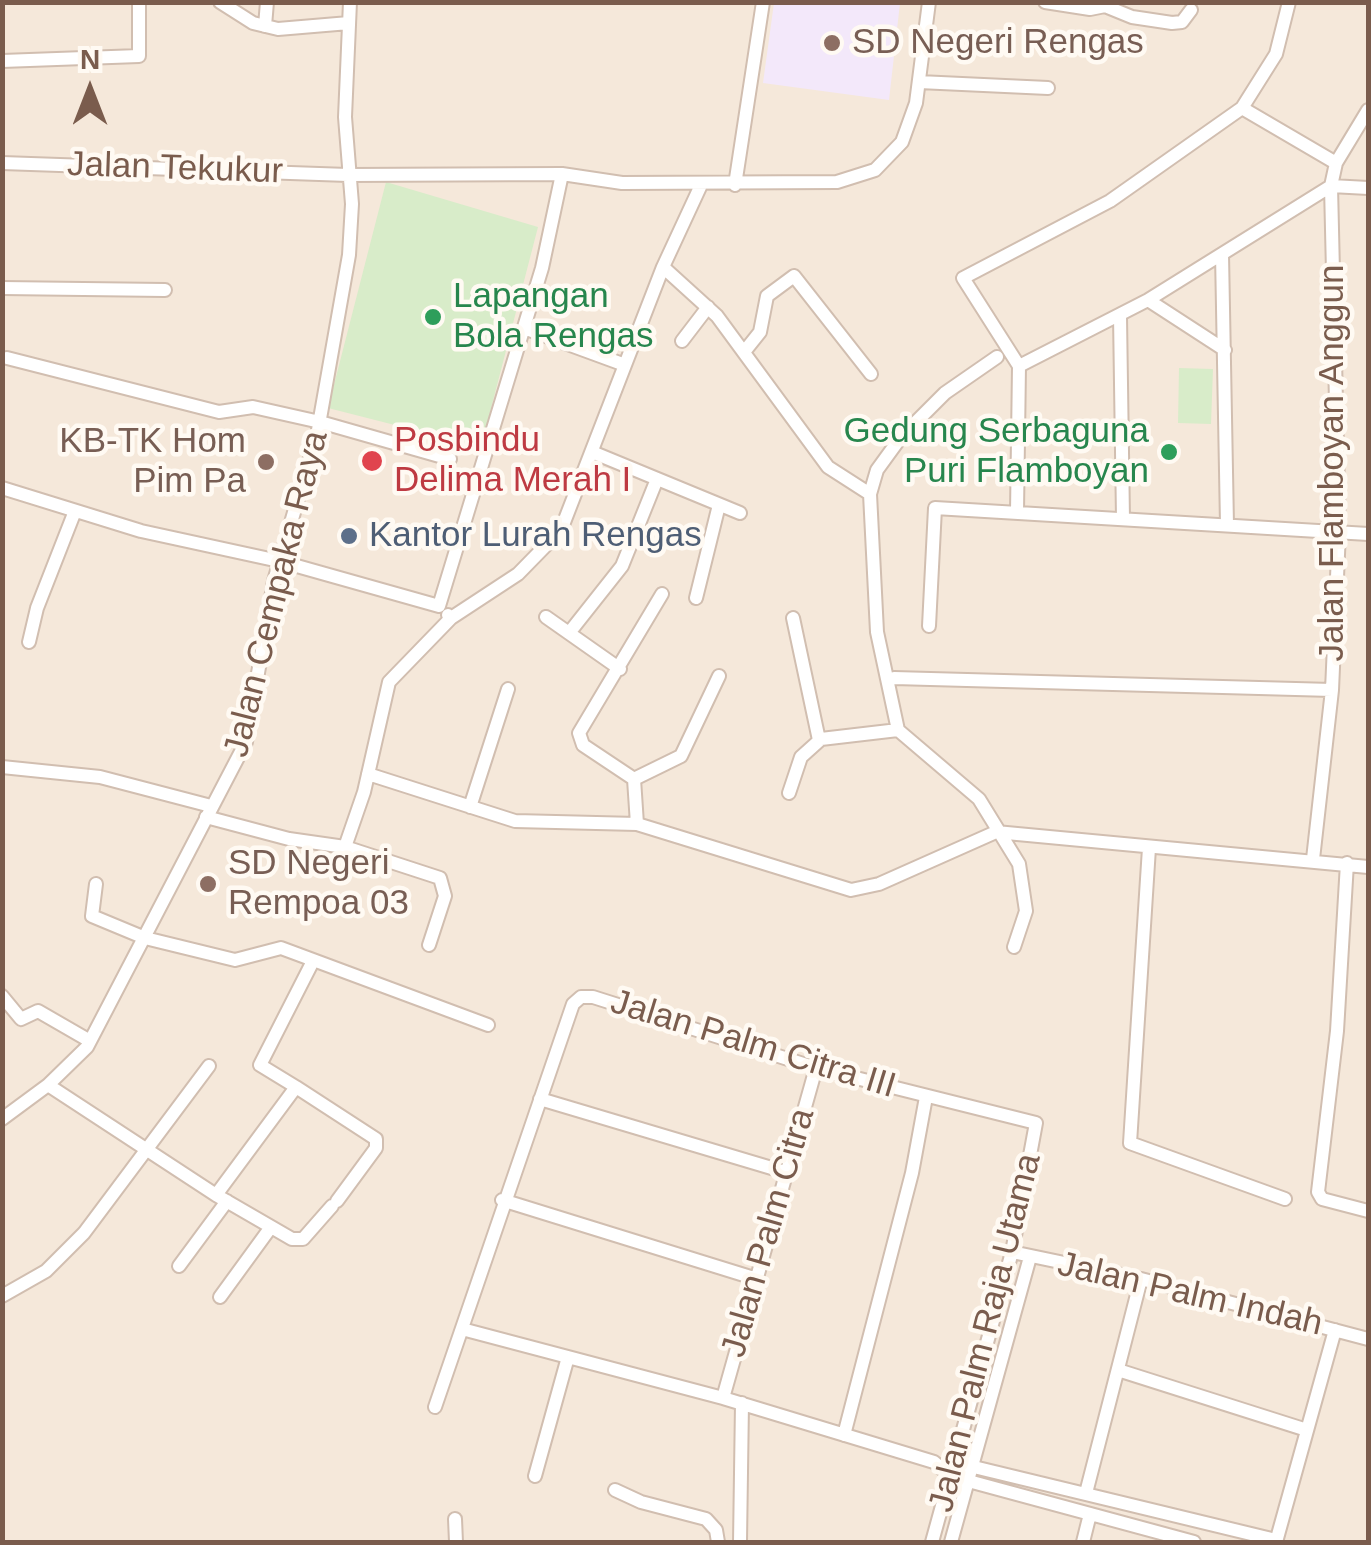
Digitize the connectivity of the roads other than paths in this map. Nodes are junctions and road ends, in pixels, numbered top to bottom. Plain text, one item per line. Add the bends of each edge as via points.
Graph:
1 (139, 2) edge
2 (220, 2) edge
3 (266, 2) edge
4 (350, 2) edge
5 (763, 2) edge
6 (928, 2) edge
7 (1046, 2) edge
8 (1289, 2) edge
9 (1106, 4) edge
10 (1191, 10) dead end
11 (349, 23) junction
12 (264, 26) junction
13 (2, 62) edge
14 (920, 82) junction
15 (1048, 88) dead end
16 (1242, 108) junction
17 (1368, 110) edge
18 (2, 163) edge
19 (1336, 163) junction
20 (562, 174) junction
21 (348, 175) junction
22 (702, 184) junction
23 (736, 184) junction
24 (1331, 186) junction
25 (1368, 188) edge
26 (1222, 254) junction
27 (664, 267) junction
28 (2, 288) edge
29 (165, 290) dead end
30 (1148, 300) junction
31 (708, 307) junction
32 (1120, 316) junction
33 (524, 328) junction
34 (682, 341) dead end
35 (1225, 350) junction
36 (744, 352) junction
37 (997, 357) dead end
38 (7, 358) dead end
39 (625, 364) junction
40 (1019, 366) junction
41 (871, 374) dead end
42 (320, 422) junction
43 (592, 452) junction
44 (450, 459) dead end
45 (657, 479) junction
46 (2, 488) edge
47 (870, 494) junction
48 (718, 504) junction
49 (75, 510) junction
50 (1018, 512) junction
51 (740, 514) dead end
52 (1123, 518) junction
53 (1227, 525) junction
54 (1339, 532) junction
55 (1368, 534) edge
56 (279, 562) junction
57 (662, 594) dead end
58 (696, 598) dead end
59 (440, 606) junction
60 (546, 617) dead end
61 (452, 618) junction
62 (794, 618) dead end
63 (928, 626) dead end
64 (569, 633) junction
65 (29, 642) dead end
66 (620, 670) junction
67 (719, 676) dead end
68 (894, 678) dead end
69 (508, 689) dead end
70 (1332, 690) junction
71 (898, 730) junction
72 (818, 740) junction
73 (2, 767) edge
74 (368, 774) junction
75 (634, 779) junction
76 (789, 793) dead end
77 (470, 807) junction
78 (209, 811) junction
79 (638, 824) junction
80 (996, 832) junction
81 (345, 847) junction
82 (1150, 848) junction
83 (1313, 858) junction
84 (1348, 863) junction
85 (1368, 867) edge
86 (96, 884) dead end
87 (145, 938) junction
88 (429, 945) dead end
89 (1014, 947) dead end
90 (314, 961) junction
91 (2, 996) edge
92 (488, 1025) dead end
93 (90, 1042) junction
94 (209, 1066) dead end
95 (816, 1068) junction
96 (48, 1085) junction
97 (296, 1087) junction
98 (926, 1097) junction
99 (540, 1099) junction
100 (2, 1119) edge
101 (1036, 1123) joint
102 (146, 1150) junction
103 (785, 1172) junction
104 (221, 1198) junction
105 (1285, 1198) dead end
106 (502, 1200) junction
107 (1368, 1211) edge
108 (271, 1228) junction
109 (1012, 1252) junction
110 (1030, 1257) junction
111 (179, 1266) dead end
112 (756, 1279) junction
113 (1141, 1279) junction
114 (2, 1296) edge
115 (220, 1297) dead end
116 (462, 1330) junction
117 (1335, 1330) junction
118 (1368, 1338) edge
119 (568, 1357) junction
120 (1118, 1370) junction
121 (723, 1398) junction
122 (742, 1404) junction
123 (435, 1407) dead end
124 (1308, 1430) junction
125 (844, 1435) junction
126 (955, 1460) junction
127 (934, 1462) junction
128 (971, 1464) junction
129 (535, 1476) dead end
130 (950, 1476) junction
131 (967, 1481) junction
132 (614, 1490) dead end
133 (1086, 1492) junction
134 (1090, 1514) junction
135 (455, 1518) dead end
136 (1276, 1541) edge
137 (456, 1542) edge
138 (718, 1542) edge
139 (740, 1542) edge
140 (932, 1542) edge
141 (951, 1542) edge
142 (1083, 1542) edge
143 (1194, 1542) edge

1 - 13 street via 139,56
2 - 12 street
3 - 12 street
4 - 11 street, Jalan Cempaka Raya
5 - 23 street
6 - 14 street, Jalan Tekukur
7 - 9 street via 1090,9
8 - 16 street via 1276,54
9 - 10 street via 1132,17 1172,23
11 - 12 street
11 - 21 street, Jalan Cempaka Raya
14 - 15 street
14 - 23 street, Jalan Tekukur via 902,142 875,170 836,182
16 - 19 street
16 - 40 street via 1110,201 964,278
17 - 19 street, Jalan Flamboyan Anggun
18 - 21 street, Jalan Tekukur
19 - 24 street, Jalan Flamboyan Anggun
20 - 21 street, Jalan Tekukur
20 - 22 street, Jalan Tekukur
20 - 33 street
21 - 42 street, Jalan Cempaka Raya via 349,255
22 - 23 street, Jalan Tekukur
22 - 27 street
24 - 25 street
24 - 26 street
24 - 54 street, Jalan Flamboyan Anggun
26 - 30 street
26 - 35 street
27 - 31 street
27 - 39 street
28 - 29 street
30 - 32 street
30 - 35 street
31 - 34 street
31 - 36 street
32 - 40 street
32 - 52 street
33 - 39 street
33 - 59 street
35 - 53 street
36 - 41 street via 758,336 767,296 794,276
36 - 47 street via 828,467
37 - 47 street via 901,437 877,470
38 - 42 street via 219,412 253,407
39 - 43 street
40 - 50 street
42 - 44 street
42 - 56 street, Jalan Cempaka Raya
43 - 45 street
43 - 61 street via 560,530 518,574
45 - 48 street
45 - 64 street via 622,566
46 - 49 street
47 - 71 street via 877,632
48 - 51 street
48 - 58 street
49 - 56 street
49 - 65 street
50 - 52 street
50 - 63 street via 933,511
52 - 53 street
53 - 54 street
54 - 55 street
54 - 70 street, Jalan Flamboyan Anggun
56 - 59 street
56 - 78 street, Jalan Cempaka Raya via 246,742
57 - 66 street
59 - 61 street
60 - 64 street
61 - 74 street via 388,682
62 - 72 street
64 - 66 street
66 - 75 street via 579,740
67 - 75 street via 681,756
68 - 70 street
69 - 77 street
70 - 83 street, Jalan Flamboyan Anggun
71 - 72 street
71 - 80 street via 979,799
72 - 76 street via 802,757
73 - 78 street via 100,777
74 - 77 street
74 - 81 street
75 - 79 street
77 - 79 street via 514,821
78 - 81 street via 289,839
78 - 87 street, Jalan Cempaka Raya
79 - 80 street via 851,890
80 - 82 street
80 - 89 street via 1019,864 1024,890 1024,928
81 - 88 street via 440,878 445,896
82 - 83 street
82 - 105 street via 1130,1143
83 - 84 street
84 - 85 street
84 - 107 street via 1318,1192 1322,1199
86 - 87 street via 92,916
87 - 90 street via 235,960 282,948
87 - 93 street, Jalan Cempaka Raya
90 - 92 street
90 - 97 street via 260,1065
91 - 93 street via 21,1019 38,1011
93 - 96 street, Jalan Cempaka Raya
94 - 102 street
95 - 98 street, Jalan Palm Citra III
95 - 99 street, Jalan Palm Citra III via 581,997 572,1004
95 - 103 street, Jalan Palm Citra
96 - 100 street, Jalan Cempaka Raya
96 - 102 street
97 - 104 street
97 - 108 street via 376,1139 376,1148 303,1239
98 - 101 street, Jalan Palm Citra III
98 - 125 street
99 - 103 street
99 - 106 street, Jalan Palm Citra III
101 - 109 street, Jalan Palm Raja Utama
102 - 104 street
102 - 114 street via 84,1233 46,1270
103 - 112 street, Jalan Palm Citra
104 - 108 street
104 - 111 street
106 - 112 street
106 - 116 street, Jalan Palm Citra III
108 - 115 street
109 - 110 street, Jalan Palm Indah
109 - 126 street, Jalan Palm Raja Utama
110 - 113 street, Jalan Palm Indah
110 - 128 street, Jalan Palm Raja Utama
112 - 121 street, Jalan Palm Citra
113 - 117 street, Jalan Palm Indah
113 - 120 street
116 - 119 street
116 - 123 street, Jalan Palm Citra III
117 - 118 street, Jalan Palm Indah
117 - 124 street
119 - 121 street
119 - 129 street
120 - 124 street
120 - 133 street
121 - 122 street
122 - 125 street
122 - 139 street
124 - 136 street
125 - 127 street
126 - 127 street
126 - 128 street
126 - 130 street, Jalan Palm Raja Utama
127 - 130 street
128 - 131 street, Jalan Palm Raja Utama
128 - 133 street
130 - 131 street
130 - 140 street, Jalan Palm Raja Utama
131 - 134 street
131 - 141 street, Jalan Palm Raja Utama
132 - 138 street via 706,1518
133 - 136 street
134 - 142 street
134 - 143 street
135 - 137 street

